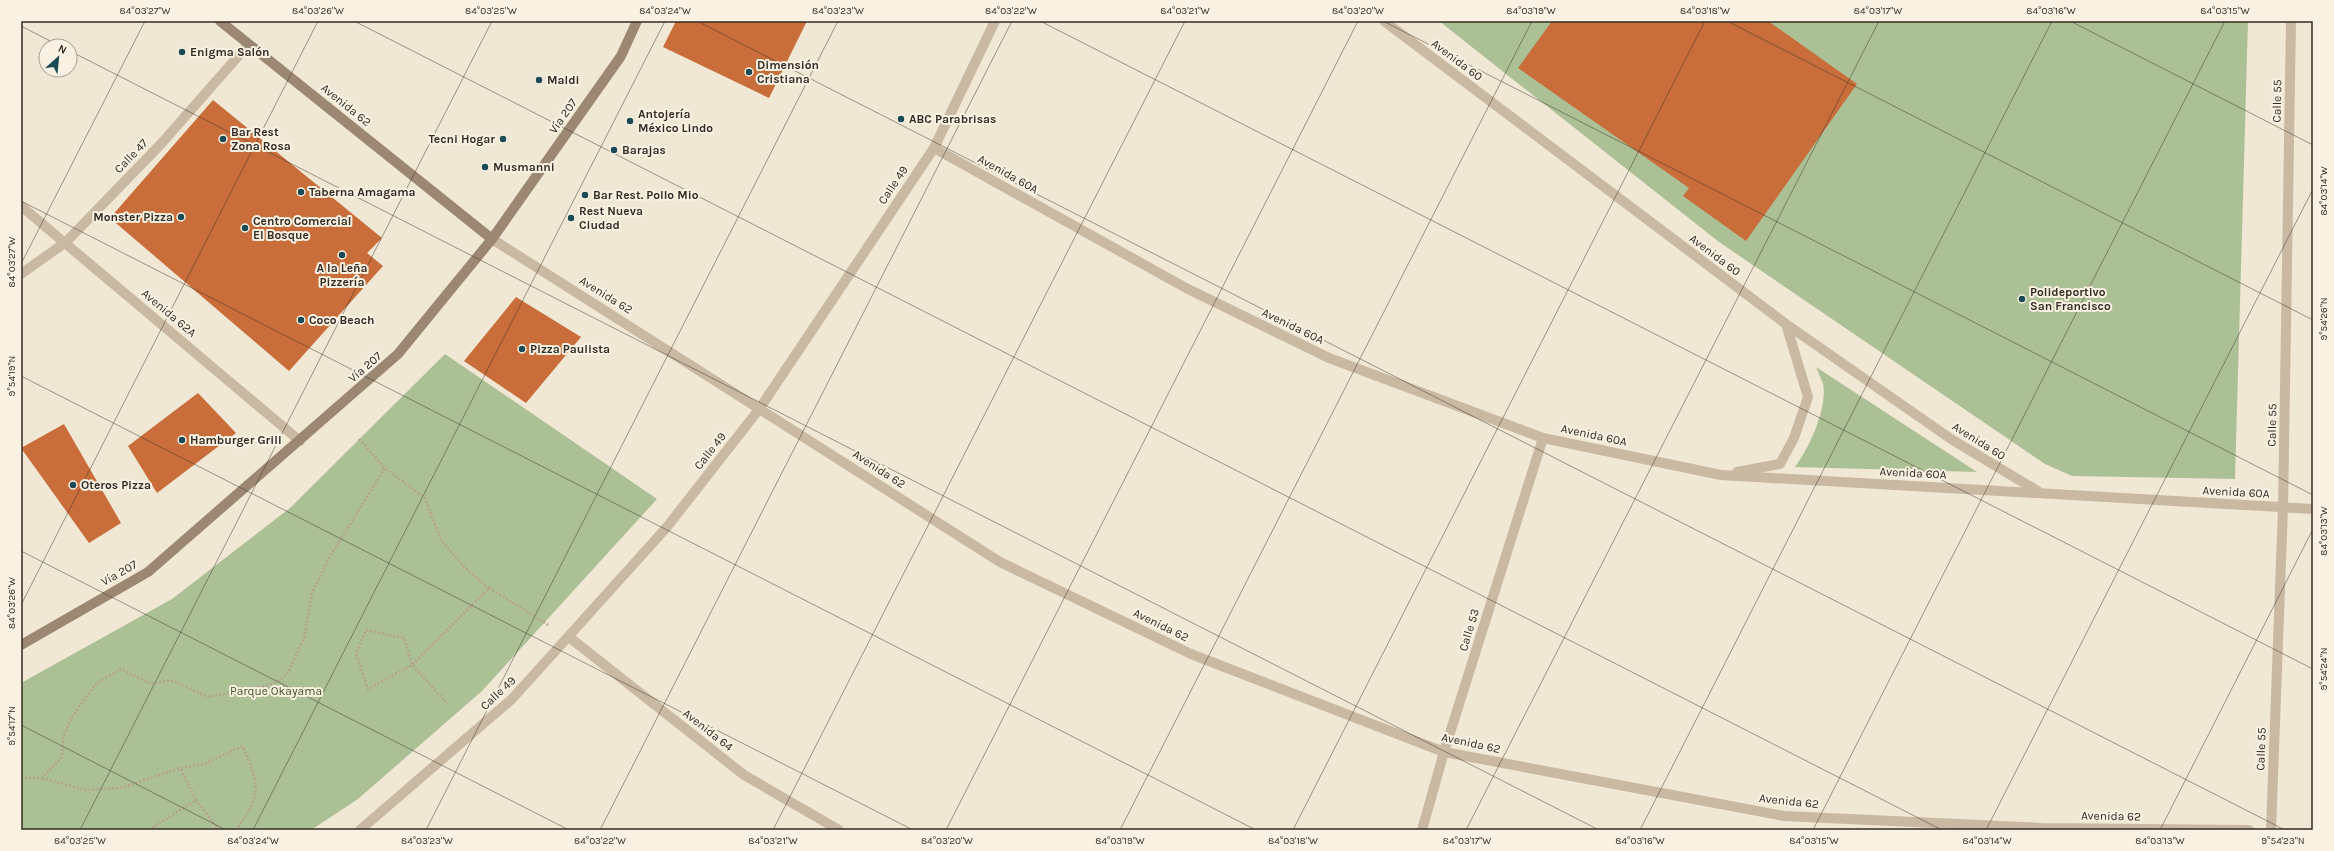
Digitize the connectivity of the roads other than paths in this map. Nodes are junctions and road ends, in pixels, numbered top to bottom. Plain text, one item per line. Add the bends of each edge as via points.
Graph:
1 (220, 21) edge
2 (637, 21) edge
3 (995, 21) edge
4 (1384, 21) edge
5 (2291, 21) edge
6 (248, 45) junction
7 (934, 148) junction
8 (21, 206) edge
9 (492, 239) junction
10 (66, 242) junction
11 (21, 274) edge
12 (1786, 324) junction
13 (760, 408) junction
14 (1543, 438) junction
15 (300, 441) junction
16 (1721, 475) junction
17 (2042, 494) junction
18 (2283, 508) junction
19 (2313, 509) edge
20 (569, 637) junction
21 (21, 645) edge
22 (1444, 752) junction
23 (360, 830) edge
24 (839, 830) edge
25 (1422, 830) edge
26 (2249, 830) edge
27 (2271, 830) edge

1 - 6 main road, Avenida 62
2 - 9 main road, Vía 207 via 621,56
3 - 7 street, Calle 49
4 - 12 street, Avenida 60
5 - 18 street, Calle 55
6 - 9 main road, Avenida 62
6 - 10 street, Calle 47 via 160,145
7 - 13 street, Calle 49
7 - 14 street, Avenida 60A via 1186,288 1329,358
8 - 10 street, Avenida 62A
9 - 13 street, Avenida 62
9 - 15 main road, Vía 207 via 398,354
10 - 11 street, Calle 47
10 - 15 street, Avenida 62A
12 - 16 street via 1808,397 1794,438 1780,464
12 - 17 street, Avenida 60 via 1951,439
13 - 20 street, Calle 49 via 667,527
13 - 22 street, Avenida 62 via 1000,562 1191,654
14 - 16 street, Avenida 60A
14 - 22 street, Calle 53
15 - 21 main road, Vía 207 via 148,572
16 - 17 street, Avenida 60A
17 - 18 street, Avenida 60A
18 - 19 street, Avenida 60A
18 - 27 street, Calle 55
20 - 23 street, Calle 49 via 512,699
20 - 24 street, Avenida 64 via 744,775
22 - 25 street, Calle 53
22 - 26 street, Avenida 62 via 1784,816 2042,828

